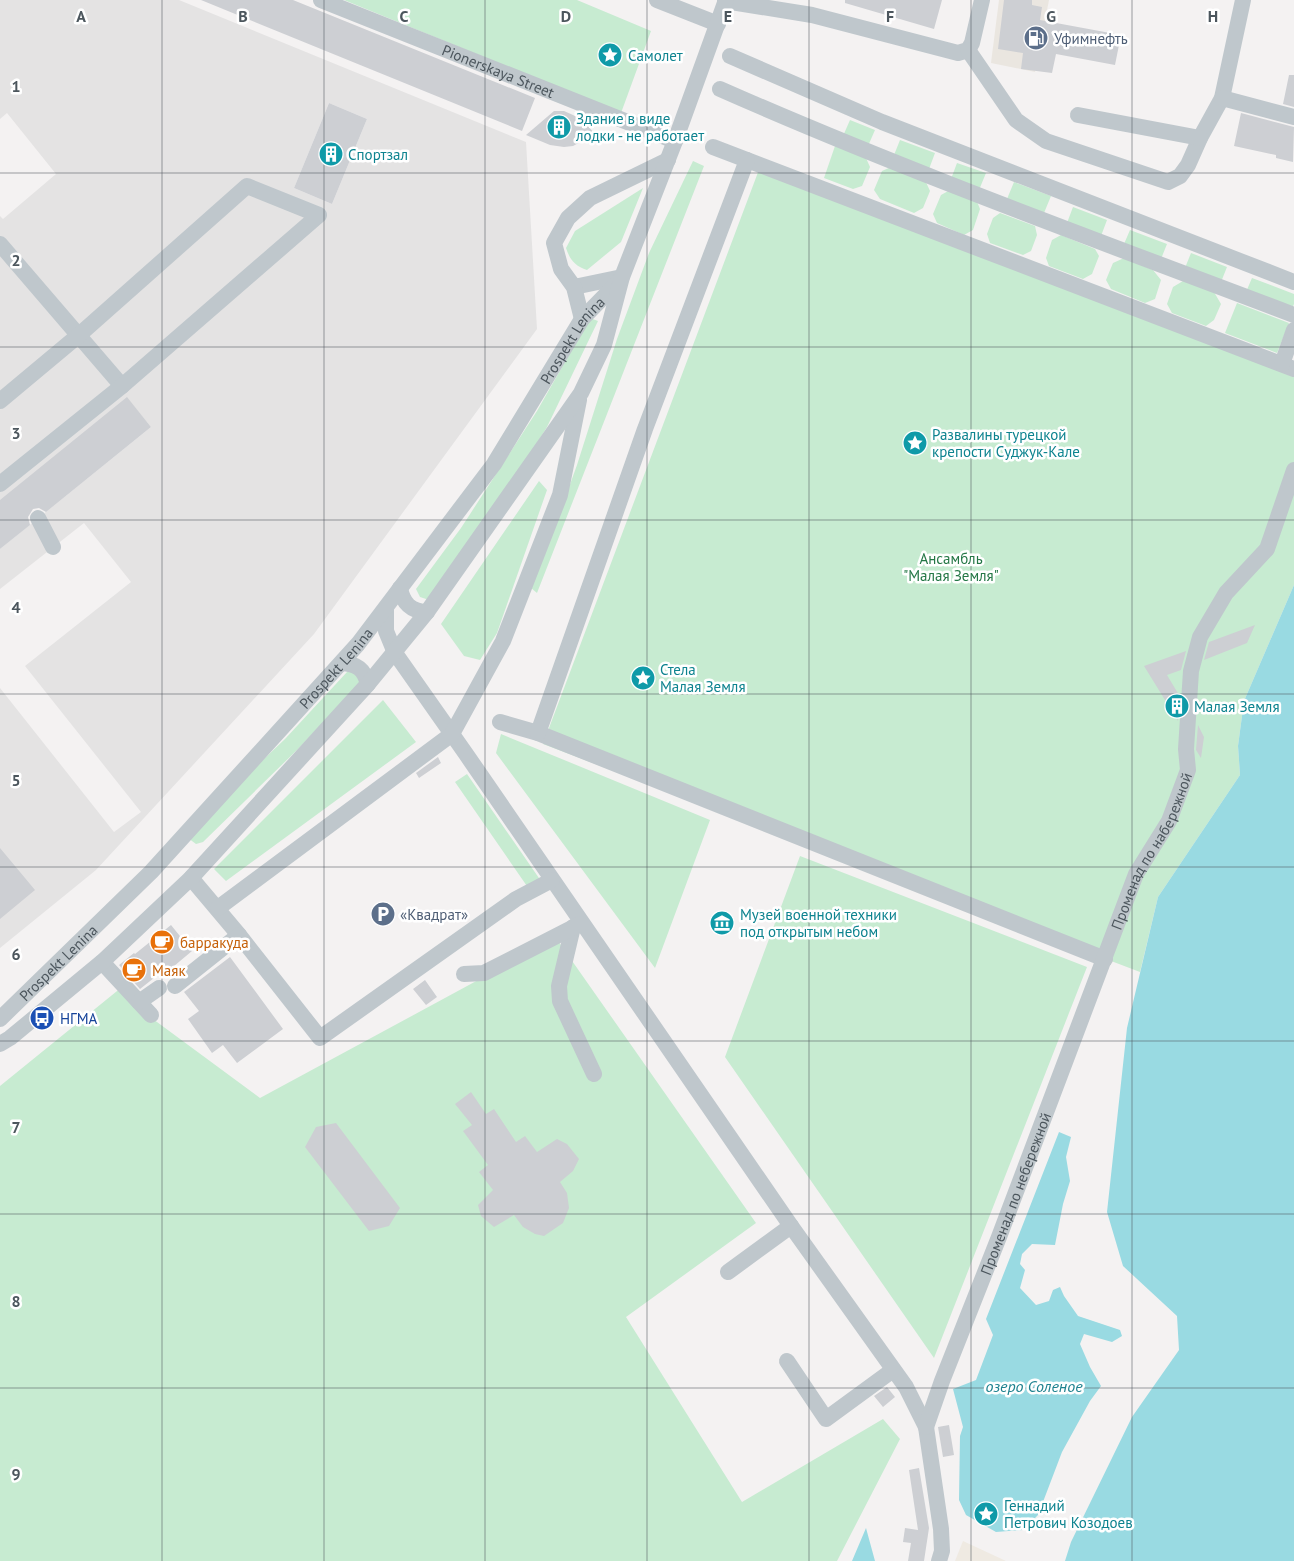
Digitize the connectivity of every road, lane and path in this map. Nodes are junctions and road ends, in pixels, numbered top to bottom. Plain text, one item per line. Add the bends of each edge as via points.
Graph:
1 (322, 0) edge
2 (657, 0) edge
3 (982, 0) edge
4 (1244, 0) edge
5 (725, 1) edge
6 (779, 5) edge
7 (718, 24) junction
8 (968, 50) junction
9 (730, 56) dead end
10 (720, 89) dead end
11 (1222, 98) junction
12 (1078, 115) dead end
13 (1294, 117) edge
14 (1200, 138) junction
15 (676, 142) junction
16 (713, 147) dead end
17 (668, 160) junction
18 (747, 160) junction
19 (0, 244) edge
20 (622, 277) junction
21 (1294, 282) edge
22 (574, 287) junction
23 (1294, 315) edge
24 (582, 319) junction
25 (1294, 330) edge
26 (79, 335) junction
27 (1288, 366) edge
28 (122, 386) junction
29 (581, 392) junction
30 (0, 401) edge
31 (1294, 470) edge
32 (5, 485) edge
33 (38, 518) dead end
34 (53, 547) dead end
35 (400, 588) junction
36 (386, 608) junction
37 (427, 612) junction
38 (358, 644) junction
39 (394, 653) junction
40 (342, 663) junction
41 (368, 684) junction
42 (500, 722) dead end
43 (538, 733) junction
44 (452, 734) junction
45 (191, 878) junction
46 (552, 880) junction
47 (218, 908) junction
48 (577, 925) junction
49 (239, 935) junction
50 (1105, 959) junction
51 (102, 962) junction
52 (464, 974) dead end
53 (175, 986) dead end
54 (159, 988) dead end
55 (139, 1002) junction
56 (151, 1015) dead end
57 (0, 1019) edge
58 (0, 1044) edge
59 (594, 1074) dead end
60 (791, 1226) junction
61 (728, 1272) dead end
62 (787, 1361) dead end
63 (893, 1370) junction
64 (926, 1426) junction
65 (939, 1561) edge

1 - 15 street, Pionerskaya Street
2 - 7 street
3 - 8 street
4 - 11 street
5 - 6 street
5 - 7 street, Prospekt Lenina
6 - 8 street via 958,53
7 - 15 street, Prospekt Lenina
8 - 14 street via 1016,120 1046,141 1168,182 1180,176
9 - 21 street via 882,122
10 - 23 street via 871,154
11 - 13 street
11 - 14 street
12 - 14 street
15 - 17 street, Prospekt Lenina
16 - 18 street
17 - 20 street, Prospekt Lenina
17 - 22 street via 590,198 568,218 554,243 561,269
18 - 27 street
18 - 43 street via 645,430
19 - 26 street
20 - 22 street
20 - 24 street, Prospekt Lenina
20 - 29 street, Prospekt Lenina via 604,345
22 - 24 street
24 - 35 street, Prospekt Lenina via 494,464
25 - 27 street
26 - 28 street
26 - 28 street via 247,186 319,215
26 - 30 street
28 - 32 street
29 - 37 street, Prospekt Lenina
29 - 44 street, Prospekt Lenina via 560,495 503,641
31 - 50 street, Променад по набережной via 1266,549 1226,593 1200,637 1191,671 1186,749 1188,770 1169,821 1136,874
33 - 34 street
35 - 36 street, Prospekt Lenina
35 - 37 street via 408,607 417,612
36 - 38 street, Prospekt Lenina
36 - 39 street via 386,631
37 - 39 street, Prospekt Lenina
38 - 39 street via 378,641
38 - 40 street, Prospekt Lenina
39 - 41 street, Prospekt Lenina
39 - 44 street
40 - 41 street via 359,668
40 - 57 street, Prospekt Lenina via 151,872
41 - 45 street, Prospekt Lenina
42 - 43 street
43 - 50 street
44 - 46 street
44 - 47 street
45 - 47 street
45 - 51 street, Prospekt Lenina
46 - 48 street
46 - 49 street via 516,899 320,1038
47 - 49 street
48 - 52 street via 484,973
48 - 59 street via 559,986 560,1001
48 - 60 street
49 - 53 street
50 - 64 street, Променад по небережной
51 - 55 street
51 - 58 street, Prospekt Lenina
54 - 55 street
55 - 56 street
60 - 61 street
60 - 63 street
62 - 63 street via 826,1418
63 - 64 street via 906,1387
64 - 65 street via 942,1529

